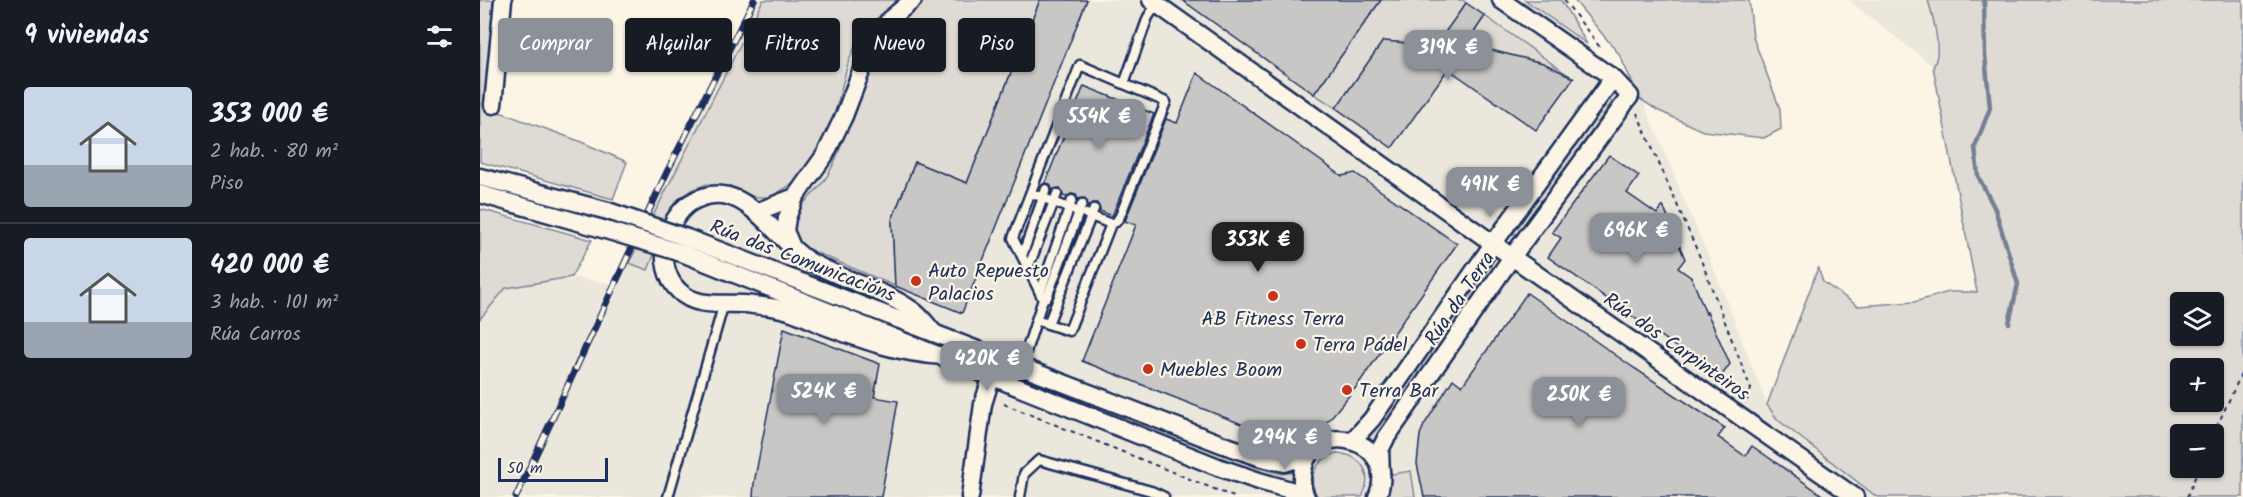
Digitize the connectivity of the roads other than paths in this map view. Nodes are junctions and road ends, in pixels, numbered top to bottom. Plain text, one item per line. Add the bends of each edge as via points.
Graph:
1 (503, 0) edge
2 (913, 0) edge
3 (1502, 0) edge
4 (1154, 2) edge
5 (1613, 78) junction
6 (1124, 84) junction
7 (493, 105) dead end
8 (480, 177) edge
9 (1031, 193) junction
10 (480, 194) edge
11 (1045, 194) junction
12 (795, 197) junction
13 (1055, 198) junction
14 (1071, 204) junction
15 (1081, 208) junction
16 (756, 212) junction
17 (1092, 212) junction
18 (1111, 224) junction
19 (1493, 244) junction
20 (685, 246) junction
21 (791, 246) junction
22 (1022, 256) junction
23 (1512, 257) junction
24 (1028, 268) junction
25 (1041, 296) junction
26 (724, 303) junction
27 (1036, 320) junction
28 (1048, 324) junction
29 (934, 333) junction
30 (944, 356) junction
31 (1021, 367) junction
32 (992, 375) junction
33 (1353, 440) junction
34 (1309, 455) junction
35 (1381, 474) junction
36 (1305, 495) edge
37 (668, 497) edge
38 (970, 497) edge
39 (1020, 497) edge
40 (1164, 497) edge
41 (1377, 497) edge
42 (1855, 497) edge

1 - 7 street
2 - 12 street via 890,19 870,48 825,155
3 - 5 street
4 - 6 lane
4 - 19 street, Rúa dos Carpinteiros
5 - 19 street, Rúa da Terra
5 - 23 street, Rúa da Terra via 1629,96
6 - 9 lane via 1080,65
6 - 18 lane via 1166,102 1120,216
8 - 20 street, Rúa das Comunicacións, bridge via 608,212
9 - 11 lane
9 - 22 lane via 1013,238
10 - 20 street, Rúa das Comunicacións, bridge via 599,228
11 - 13 lane
11 - 22 lane
12 - 16 street
12 - 21 street via 785,231
13 - 14 lane
13 - 24 lane
14 - 15 lane
14 - 25 lane
15 - 17 lane
15 - 25 lane via 1047,297
16 - 21 street
16 - 26 street via 743,201 725,195 705,195 686,206 666,238 664,261 679,292 691,300
17 - 18 lane
17 - 28 lane
18 - 28 lane via 1069,331
19 - 23 street, Rúa dos Carpinteiros
19 - 33 street, Rúa da Terra via 1372,419
20 - 29 street, Rúa das Comunicacións
20 - 30 street, Rúa das Comunicacións
21 - 29 street via 807,260 913,310
22 - 24 lane
23 - 35 street, Rúa da Terra via 1386,438 1380,450
23 - 42 street, Rúa dos Carpinteiros
24 - 25 lane
25 - 27 lane
26 - 30 street via 788,310 886,348
26 - 37 lane
27 - 28 lane
27 - 31 lane
29 - 31 street, Rúa das Comunicacións
30 - 32 street, Rúa das Comunicacións
31 - 34 street, Rúa das Comunicacións via 1262,458 1285,463
32 - 36 street, Rúa das Comunicacións via 1218,466
32 - 38 street via 982,404
33 - 34 street, Rúa das Comunicacións via 1321,444
33 - 35 street via 1372,453
34 - 36 street, Rúa das Comunicacións via 1301,480
35 - 41 street
39 - 40 lane via 1024,474 1039,460

